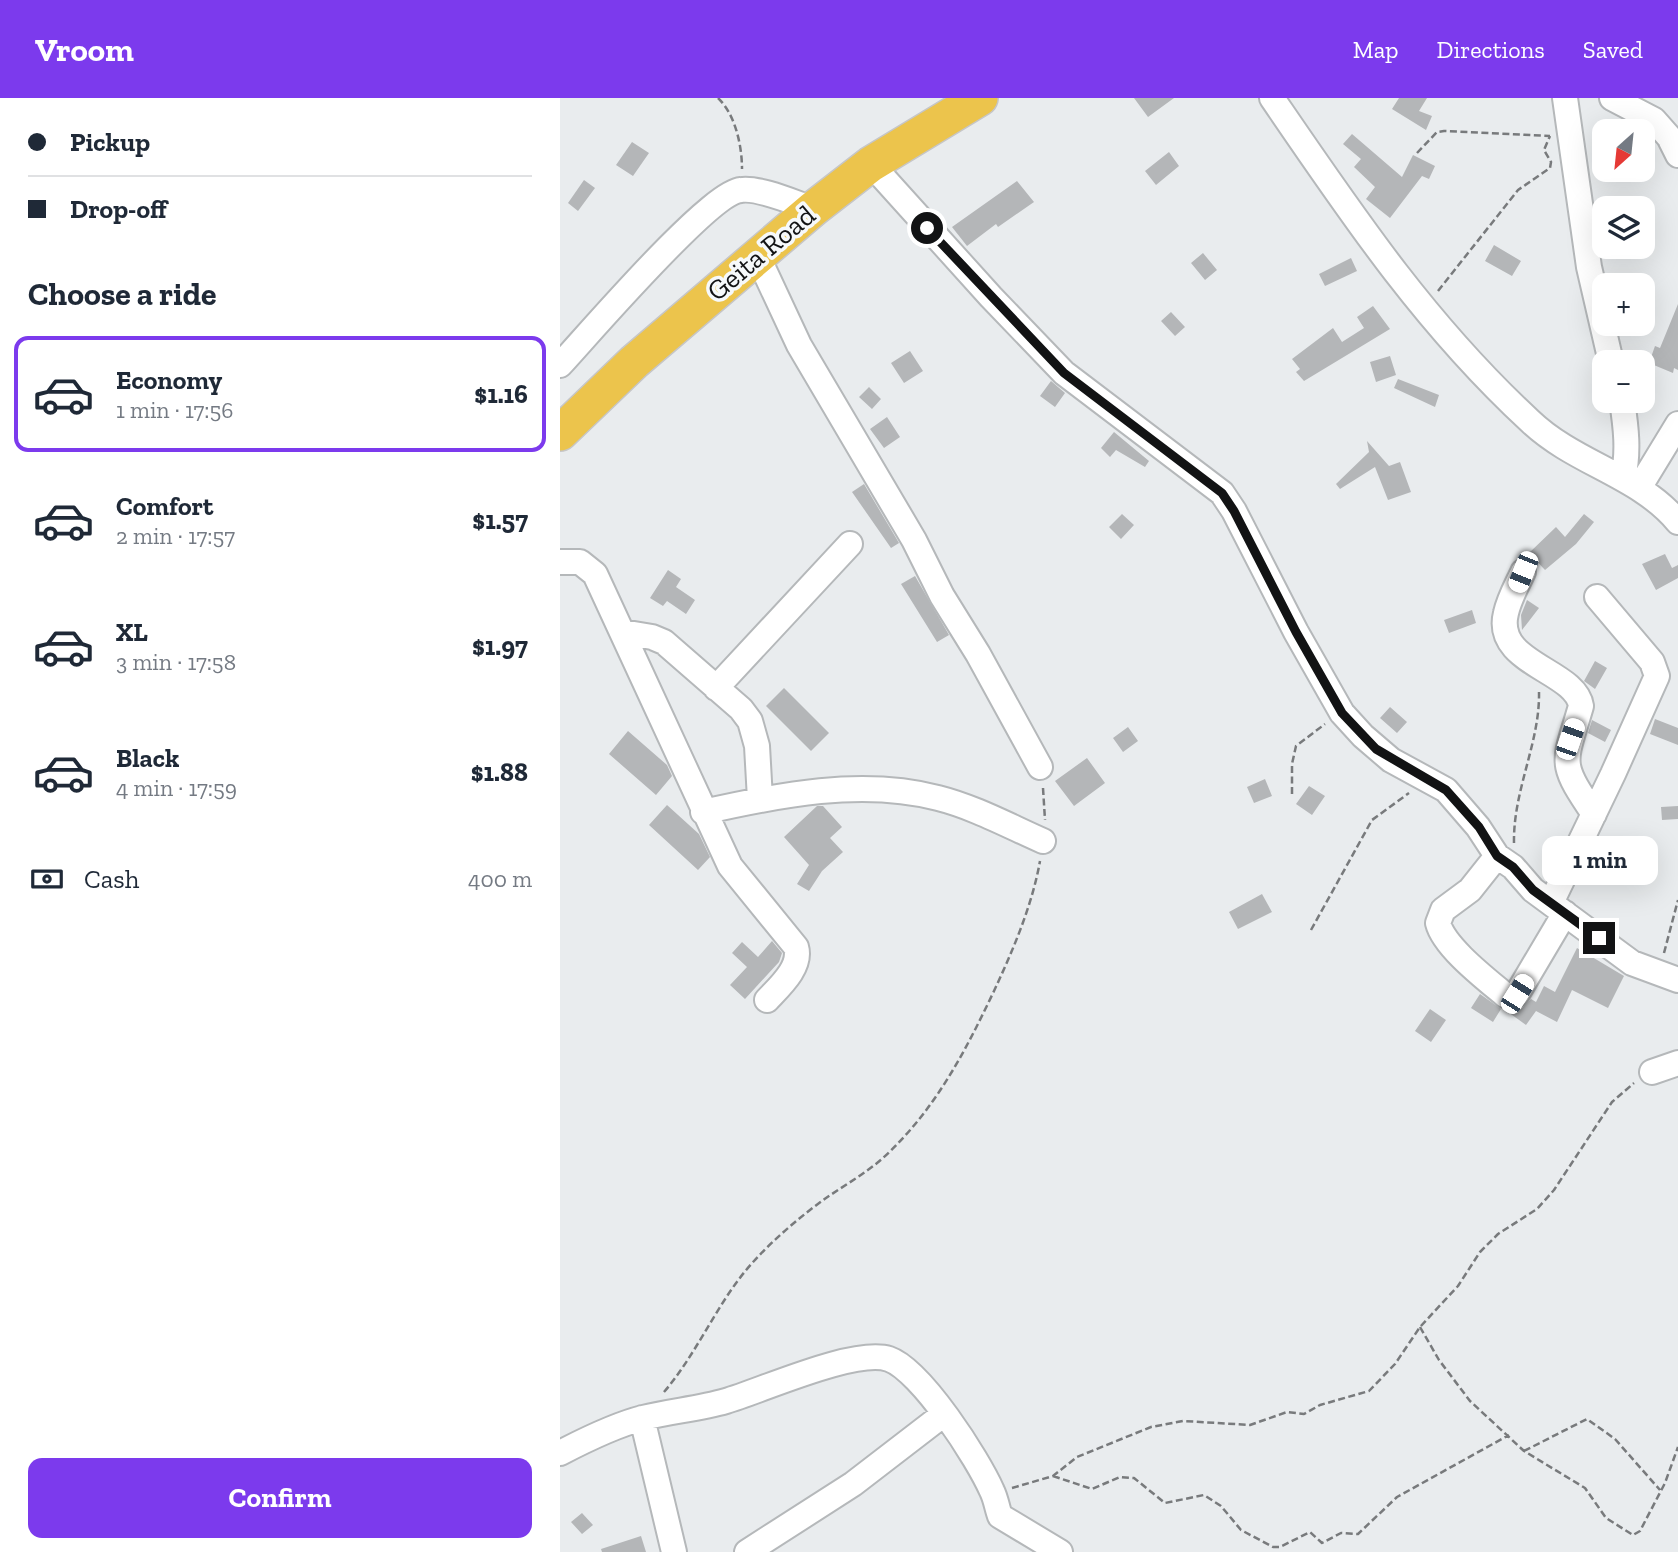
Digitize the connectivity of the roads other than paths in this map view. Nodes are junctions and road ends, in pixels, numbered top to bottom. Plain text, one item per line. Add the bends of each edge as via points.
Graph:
1 (980, 98) edge
2 (1272, 98) edge
3 (1565, 98) edge
4 (1612, 98) edge
5 (1678, 155) edge
6 (870, 164) junction
7 (813, 209) junction
8 (757, 255) junction
9 (1608, 350) edge
10 (560, 365) edge
11 (1624, 413) edge
12 (1678, 424) edge
13 (560, 433) edge
14 (1631, 483) junction
15 (1678, 522) edge
16 (850, 544) dead end
17 (560, 562) edge
18 (1523, 572) dead end
19 (1597, 597) dead end
20 (622, 632) junction
21 (716, 688) junction
22 (1040, 767) road end
23 (760, 799) junction
24 (703, 812) junction
25 (1594, 814) junction
26 (1043, 841) road end
27 (1505, 862) junction
28 (1558, 908) junction
29 (1671, 976) edge
30 (767, 1000) dead end
31 (1678, 1063) edge
32 (1652, 1072) road end
33 (944, 1413) junction
34 (642, 1418) junction
35 (560, 1453) edge
36 (674, 1552) edge
37 (747, 1552) edge
38 (1060, 1552) edge

1 - 6 highway, Geita Road
2 - 14 street via 1361,230 1423,310 1531,423 1564,449
3 - 9 street via 1560,137
4 - 5 street via 1654,120
6 - 7 highway, Geita Road
6 - 27 street via 1064,373 1222,493 1342,713 1376,749 1456,800
7 - 8 highway, Geita Road
7 - 10 street via 741,189 727,194
8 - 13 highway, Geita Road
8 - 22 street via 799,345
11 - 14 street
12 - 14 street
14 - 15 street
16 - 21 street
17 - 20 street via 580,562 595,574
18 - 25 street via 1505,626 1518,651 1580,699 1566,754 1567,772
19 - 25 street via 1657,670
20 - 21 street via 663,642
20 - 24 street
21 - 23 street via 741,709 754,731
23 - 24 street
23 - 26 street via 900,791 939,798
24 - 30 street via 730,866 796,947 794,966
25 - 28 street
27 - 28 street
27 - 28 street via 1443,910 1438,923 1453,946 1505,995 1517,994
28 - 29 street via 1632,963
31 - 32 street
33 - 34 street via 905,1370 874,1356 696,1409
33 - 37 street via 853,1484
33 - 38 street via 982,1471 1000,1516
34 - 35 street
34 - 36 street

